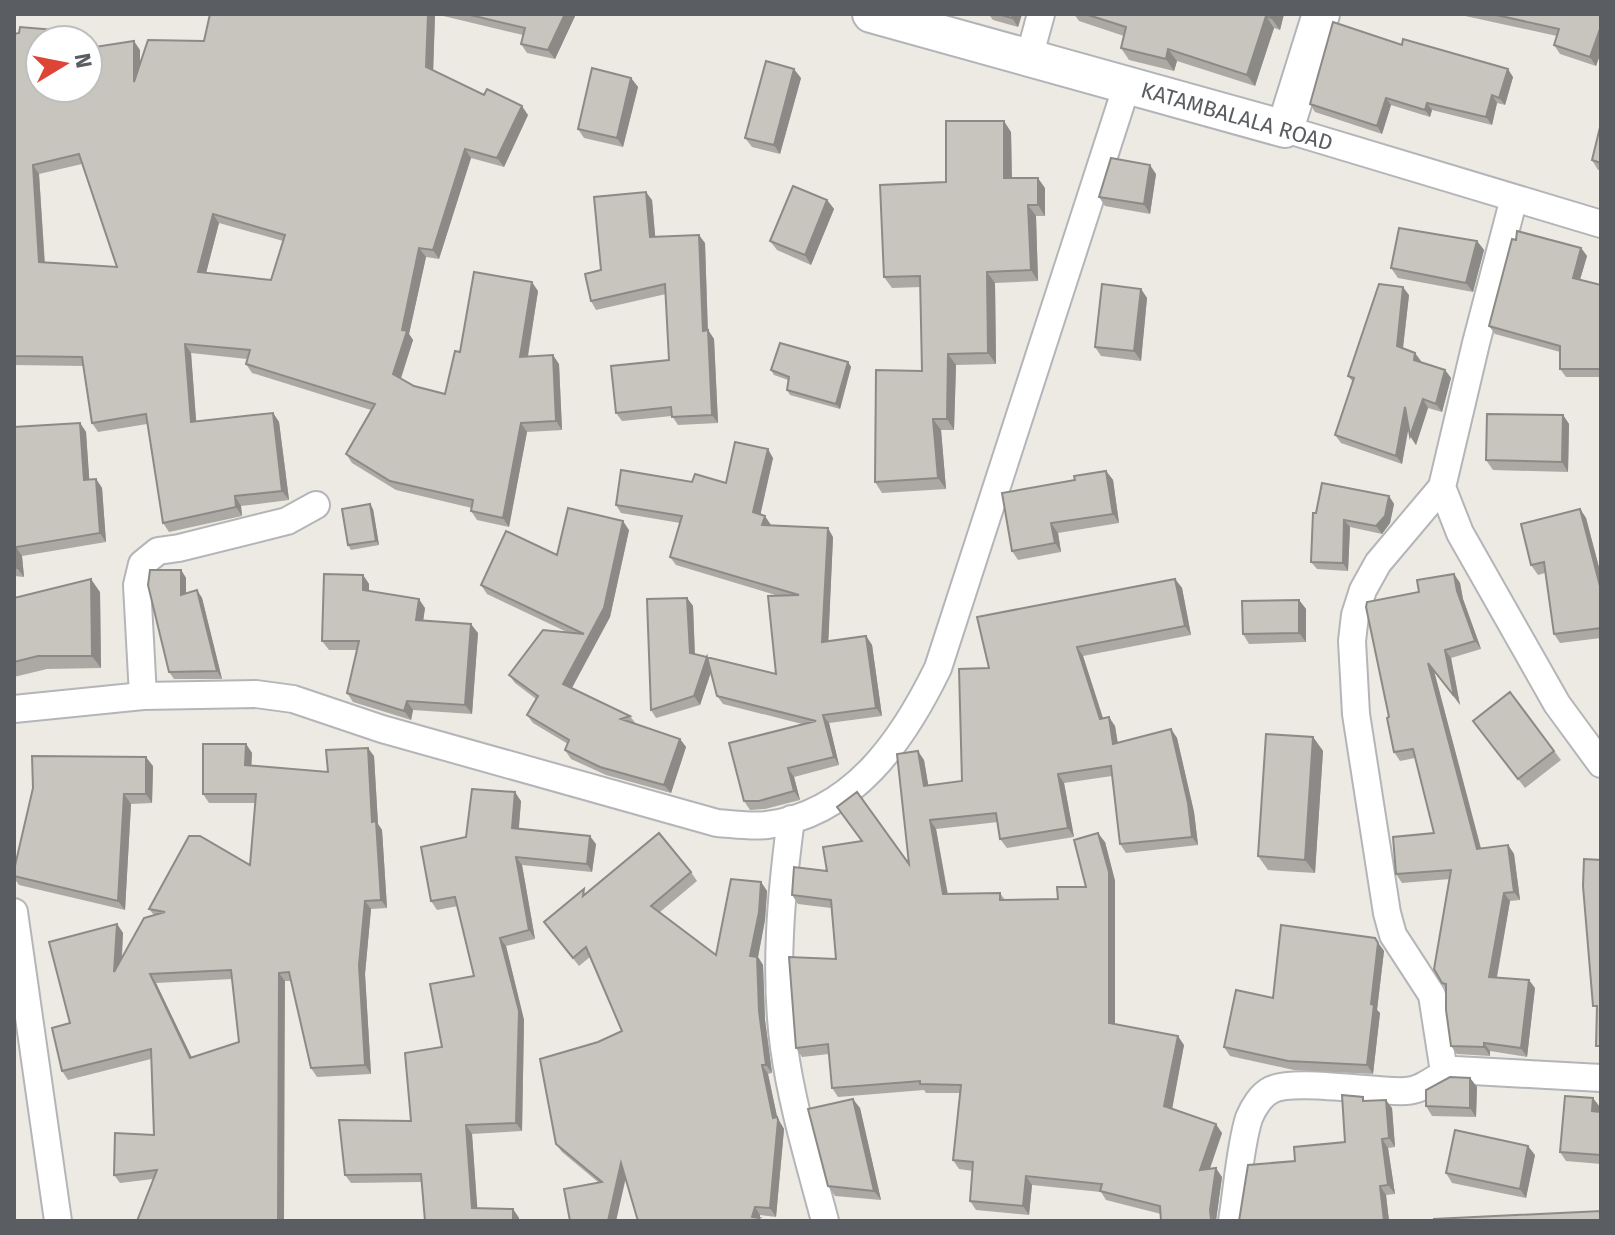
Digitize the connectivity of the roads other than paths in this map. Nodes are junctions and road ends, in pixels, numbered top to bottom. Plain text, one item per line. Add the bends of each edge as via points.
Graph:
1 (871, 14) edge
2 (1041, 14) edge
3 (1321, 14) edge
4 (1029, 58) junction
5 (1127, 85) junction
6 (1285, 129) junction
7 (1514, 198) junction
8 (1601, 224) edge
9 (1442, 487) junction
10 (316, 505) dead end
11 (143, 696) junction
12 (14, 709) edge
13 (1601, 764) edge
14 (791, 819) junction
15 (14, 912) edge
16 (1444, 1072) junction
17 (1601, 1078) edge
18 (58, 1221) edge
19 (825, 1221) edge
20 (1232, 1221) edge

1 - 4 main road, KATAMBALALA ROAD
2 - 4 street
3 - 6 main road
4 - 5 main road, KATAMBALALA ROAD
5 - 6 main road, KATAMBALALA ROAD
5 - 14 street via 938,668 891,750 846,792 812,815
6 - 7 street, KATAMBALALA ROAD
7 - 8 street, KATAMBALALA ROAD
7 - 9 street
9 - 13 street via 1460,533 1557,704
9 - 16 street via 1378,563 1363,590 1352,641 1356,714 1387,913 1393,935 1432,995
10 - 11 street via 287,521 158,551 142,564 137,585
11 - 12 street
11 - 14 street via 256,694 293,699 717,823 766,826
14 - 19 street via 780,1004 794,1096
15 - 18 street
16 - 17 street
16 - 20 street via 1421,1089 1405,1091 1272,1089 1249,1118

